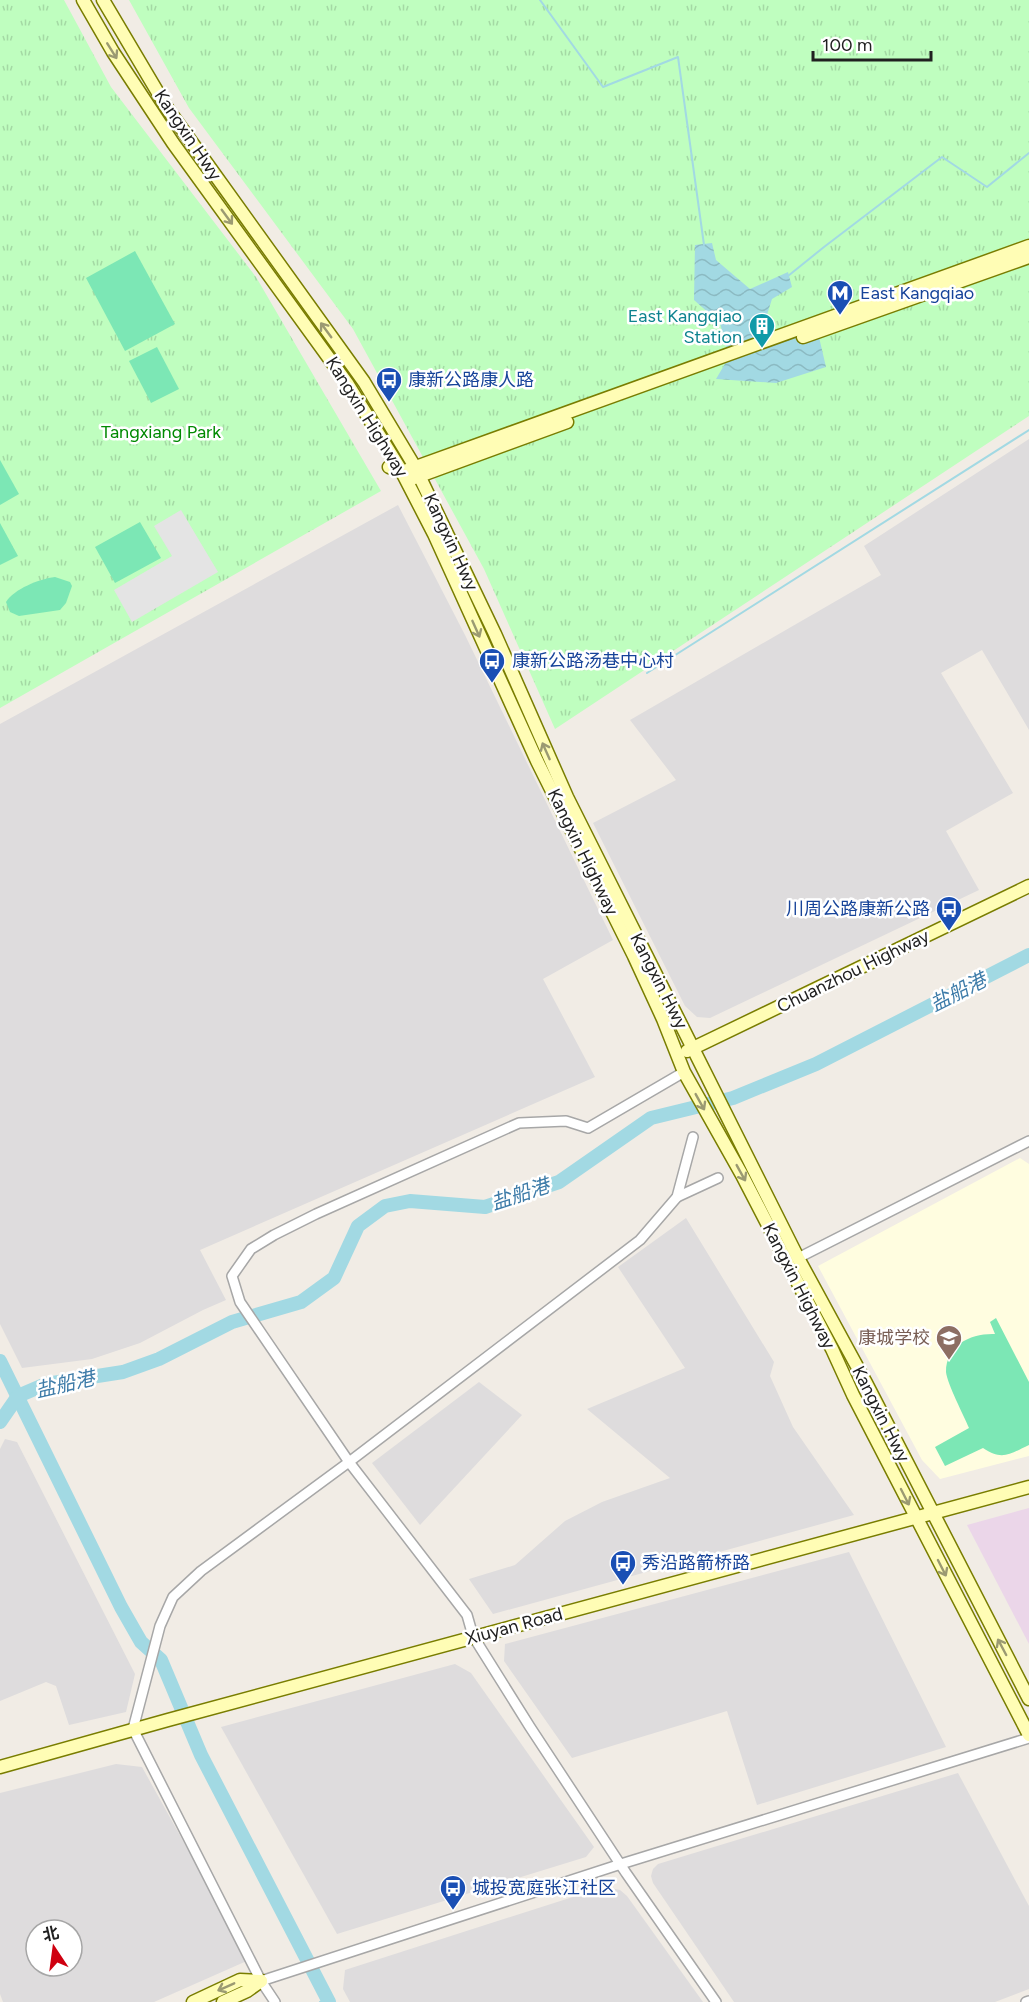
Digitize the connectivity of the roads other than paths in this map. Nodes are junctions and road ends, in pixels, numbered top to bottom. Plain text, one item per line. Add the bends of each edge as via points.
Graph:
1 (83, 0) edge
2 (103, 0) edge
3 (1029, 246) edge
4 (1029, 257) edge
5 (389, 467) dead end
6 (418, 471) junction
7 (405, 476) junction
8 (1029, 886) edge
9 (693, 1048) junction
10 (677, 1056) junction
11 (686, 1077) junction
12 (693, 1137) dead end
13 (1029, 1141) edge
14 (718, 1178) dead end
15 (677, 1197) junction
16 (798, 1258) junction
17 (349, 1462) junction
18 (1029, 1486) edge
19 (931, 1512) junction
20 (915, 1516) junction
21 (474, 1636) junction
22 (1029, 1699) edge
23 (133, 1729) junction
24 (1029, 1737) edge
25 (0, 1767) edge
26 (621, 1864) junction
27 (261, 1981) junction
28 (193, 2002) edge
29 (223, 2002) edge
30 (275, 2002) edge
31 (716, 2002) edge

1 -> 7 main road, Kangxin Highway via 173,144 347,383
6 -> 2 main road, Kangxin Hwy via 364,382 167,108
3 - 6 main road
4 - 6 main road
5 - 7 main road
6 - 7 main road
9 -> 6 main road, Kangxin Hwy via 567,797
7 -> 10 main road, Kangxin Highway via 537,761 634,956
8 - 9 main road, Chuanzhou Highway
9 - 10 main road, Chuanzhou Highway
9 - 16 main road, Kangxin Hwy
10 - 11 main road, Kangxin Highway
11 - 17 street via 588,1128 566,1121 519,1123 316,1214 251,1249 232,1276 240,1302
11 -> 20 main road, Kangxin Highway via 742,1175
12 - 15 street
13 - 16 street
14 - 15 street
15 - 17 street via 640,1240
16 - 19 main road, Kangxin Hwy
17 - 21 street via 467,1615
17 - 23 street via 201,1571 173,1597 160,1626
18 - 19 main road, Xiuyan Road
19 - 20 main road, Xiuyan Road
22 -> 19 main road, Kangxin Hwy
20 - 21 main road, Xiuyan Road
20 -> 24 main road, Kangxin Highway
21 - 23 main road, Xiuyan Road
21 - 26 street
23 - 25 main road, Xiuyan Road
23 - 27 street
24 - 26 street
26 - 27 street
26 - 31 street
27 -> 28 main road via 240,1980
27 - 29 main road
27 - 30 street

